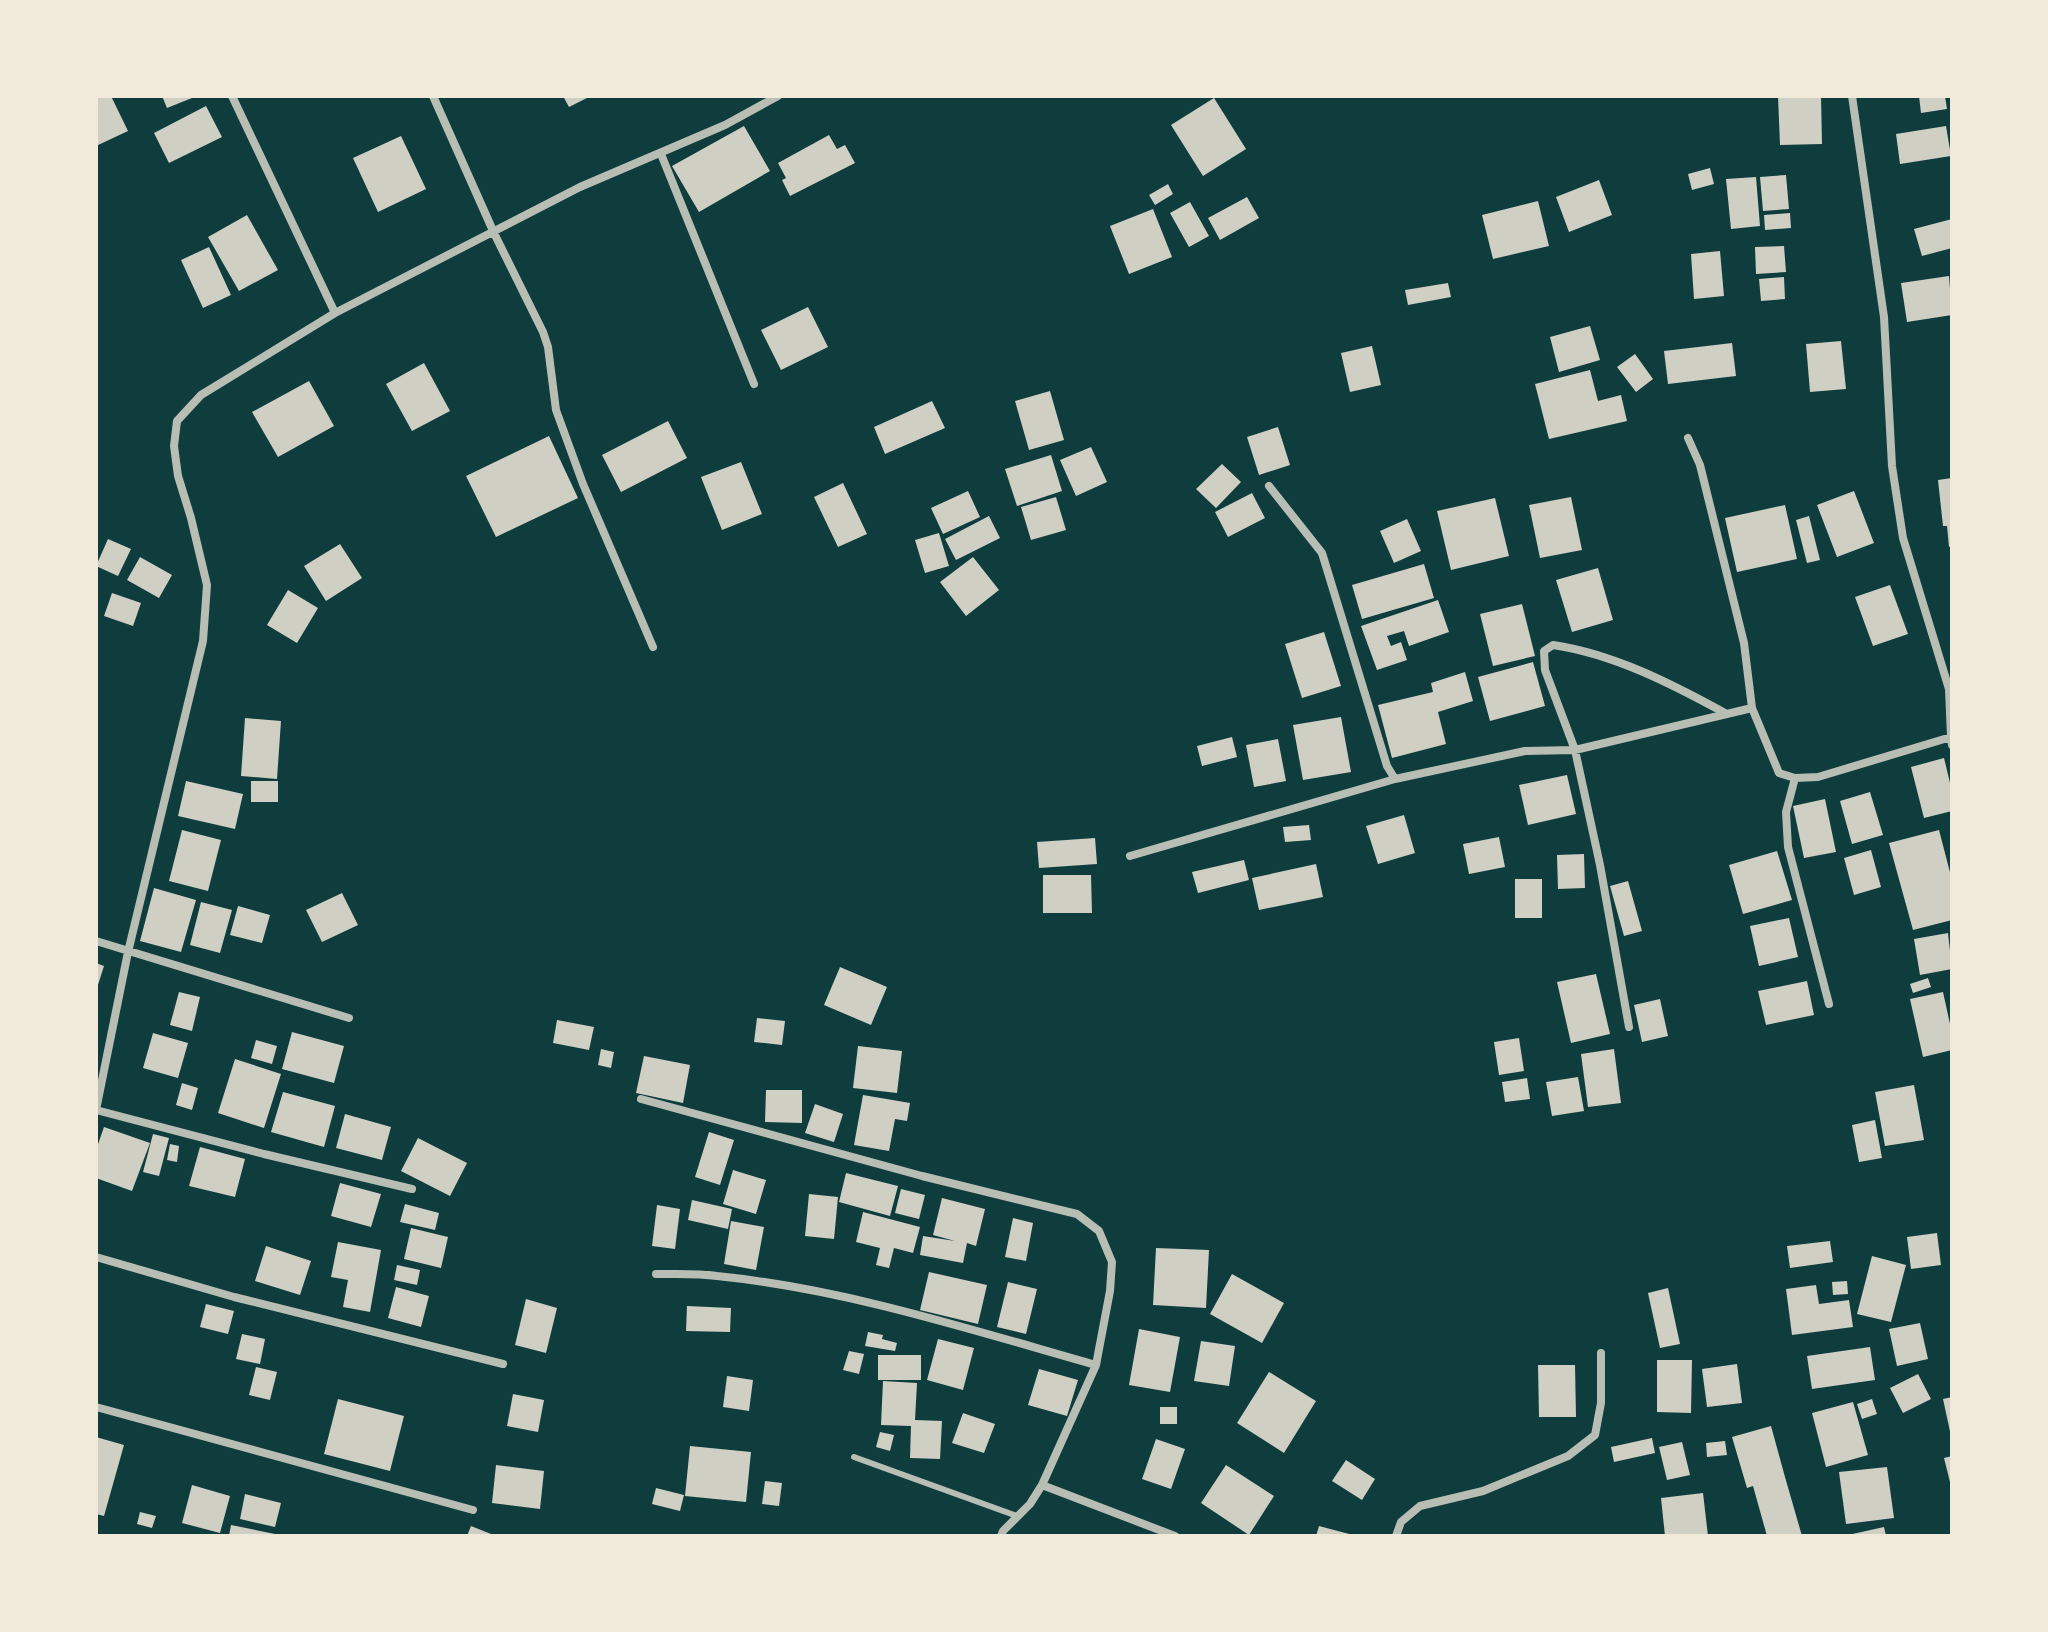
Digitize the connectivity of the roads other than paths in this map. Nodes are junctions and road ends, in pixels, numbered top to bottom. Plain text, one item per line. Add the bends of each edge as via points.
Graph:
1 (232, 96) edge
2 (433, 96) edge
3 (778, 96) edge
4 (1852, 96) edge
5 (661, 154) junction
6 (494, 233) junction
7 (335, 313) junction
8 (754, 384) dead end
9 (1688, 438) dead end
10 (1269, 486) dead end
11 (653, 647) dead end
12 (1752, 708) junction
13 (1726, 713) junction
14 (1951, 741) edge
15 (1575, 750) junction
16 (1795, 778) junction
17 (1395, 779) junction
18 (1130, 856) dead end
19 (96, 941) edge
20 (128, 952) junction
21 (1829, 1004) dead end
22 (349, 1018) dead end
23 (1629, 1027) dead end
24 (641, 1099) dead end
25 (96, 1110) edge
26 (412, 1189) dead end
27 (96, 1257) edge
28 (656, 1274) dead end
29 (1601, 1353) dead end
30 (503, 1364) dead end
31 (1096, 1365) junction
32 (96, 1407) edge
33 (854, 1457) dead end
34 (1042, 1485) junction
35 (473, 1510) dead end
36 (1017, 1516) junction
37 (1001, 1536) edge
38 (1175, 1536) edge
39 (1396, 1536) edge

1 - 7 street
2 - 6 street
3 - 5 street
4 - 14 street via 1884,317 1892,466 1903,538 1949,689
5 - 6 street via 580,187
5 - 8 street
6 - 7 street
6 - 11 street via 543,332 556,410
7 - 20 street via 201,395 177,421 178,476 207,585 203,641
9 - 12 street via 1700,465 1744,643
10 - 17 street via 1322,553
12 - 13 street
12 - 16 street via 1779,773
13 - 15 street
13 - 15 street via 1666,681 1553,645 1544,651 1545,670
14 - 16 street via 1818,777
15 - 17 street via 1525,751
15 - 23 street
16 - 21 street via 1786,812 1788,847
17 - 18 street
19 - 20 street
20 - 22 street
20 - 25 street
24 - 31 street via 1077,1214 1099,1231 1112,1262
25 - 26 street
27 - 30 street
28 - 31 street via 716,1275 828,1294
29 - 39 street via 1595,1435 1568,1456 1483,1491 1420,1506 1401,1522
31 - 34 street
32 - 35 street
33 - 36 lane
34 - 36 street
34 - 38 street
36 - 37 street

